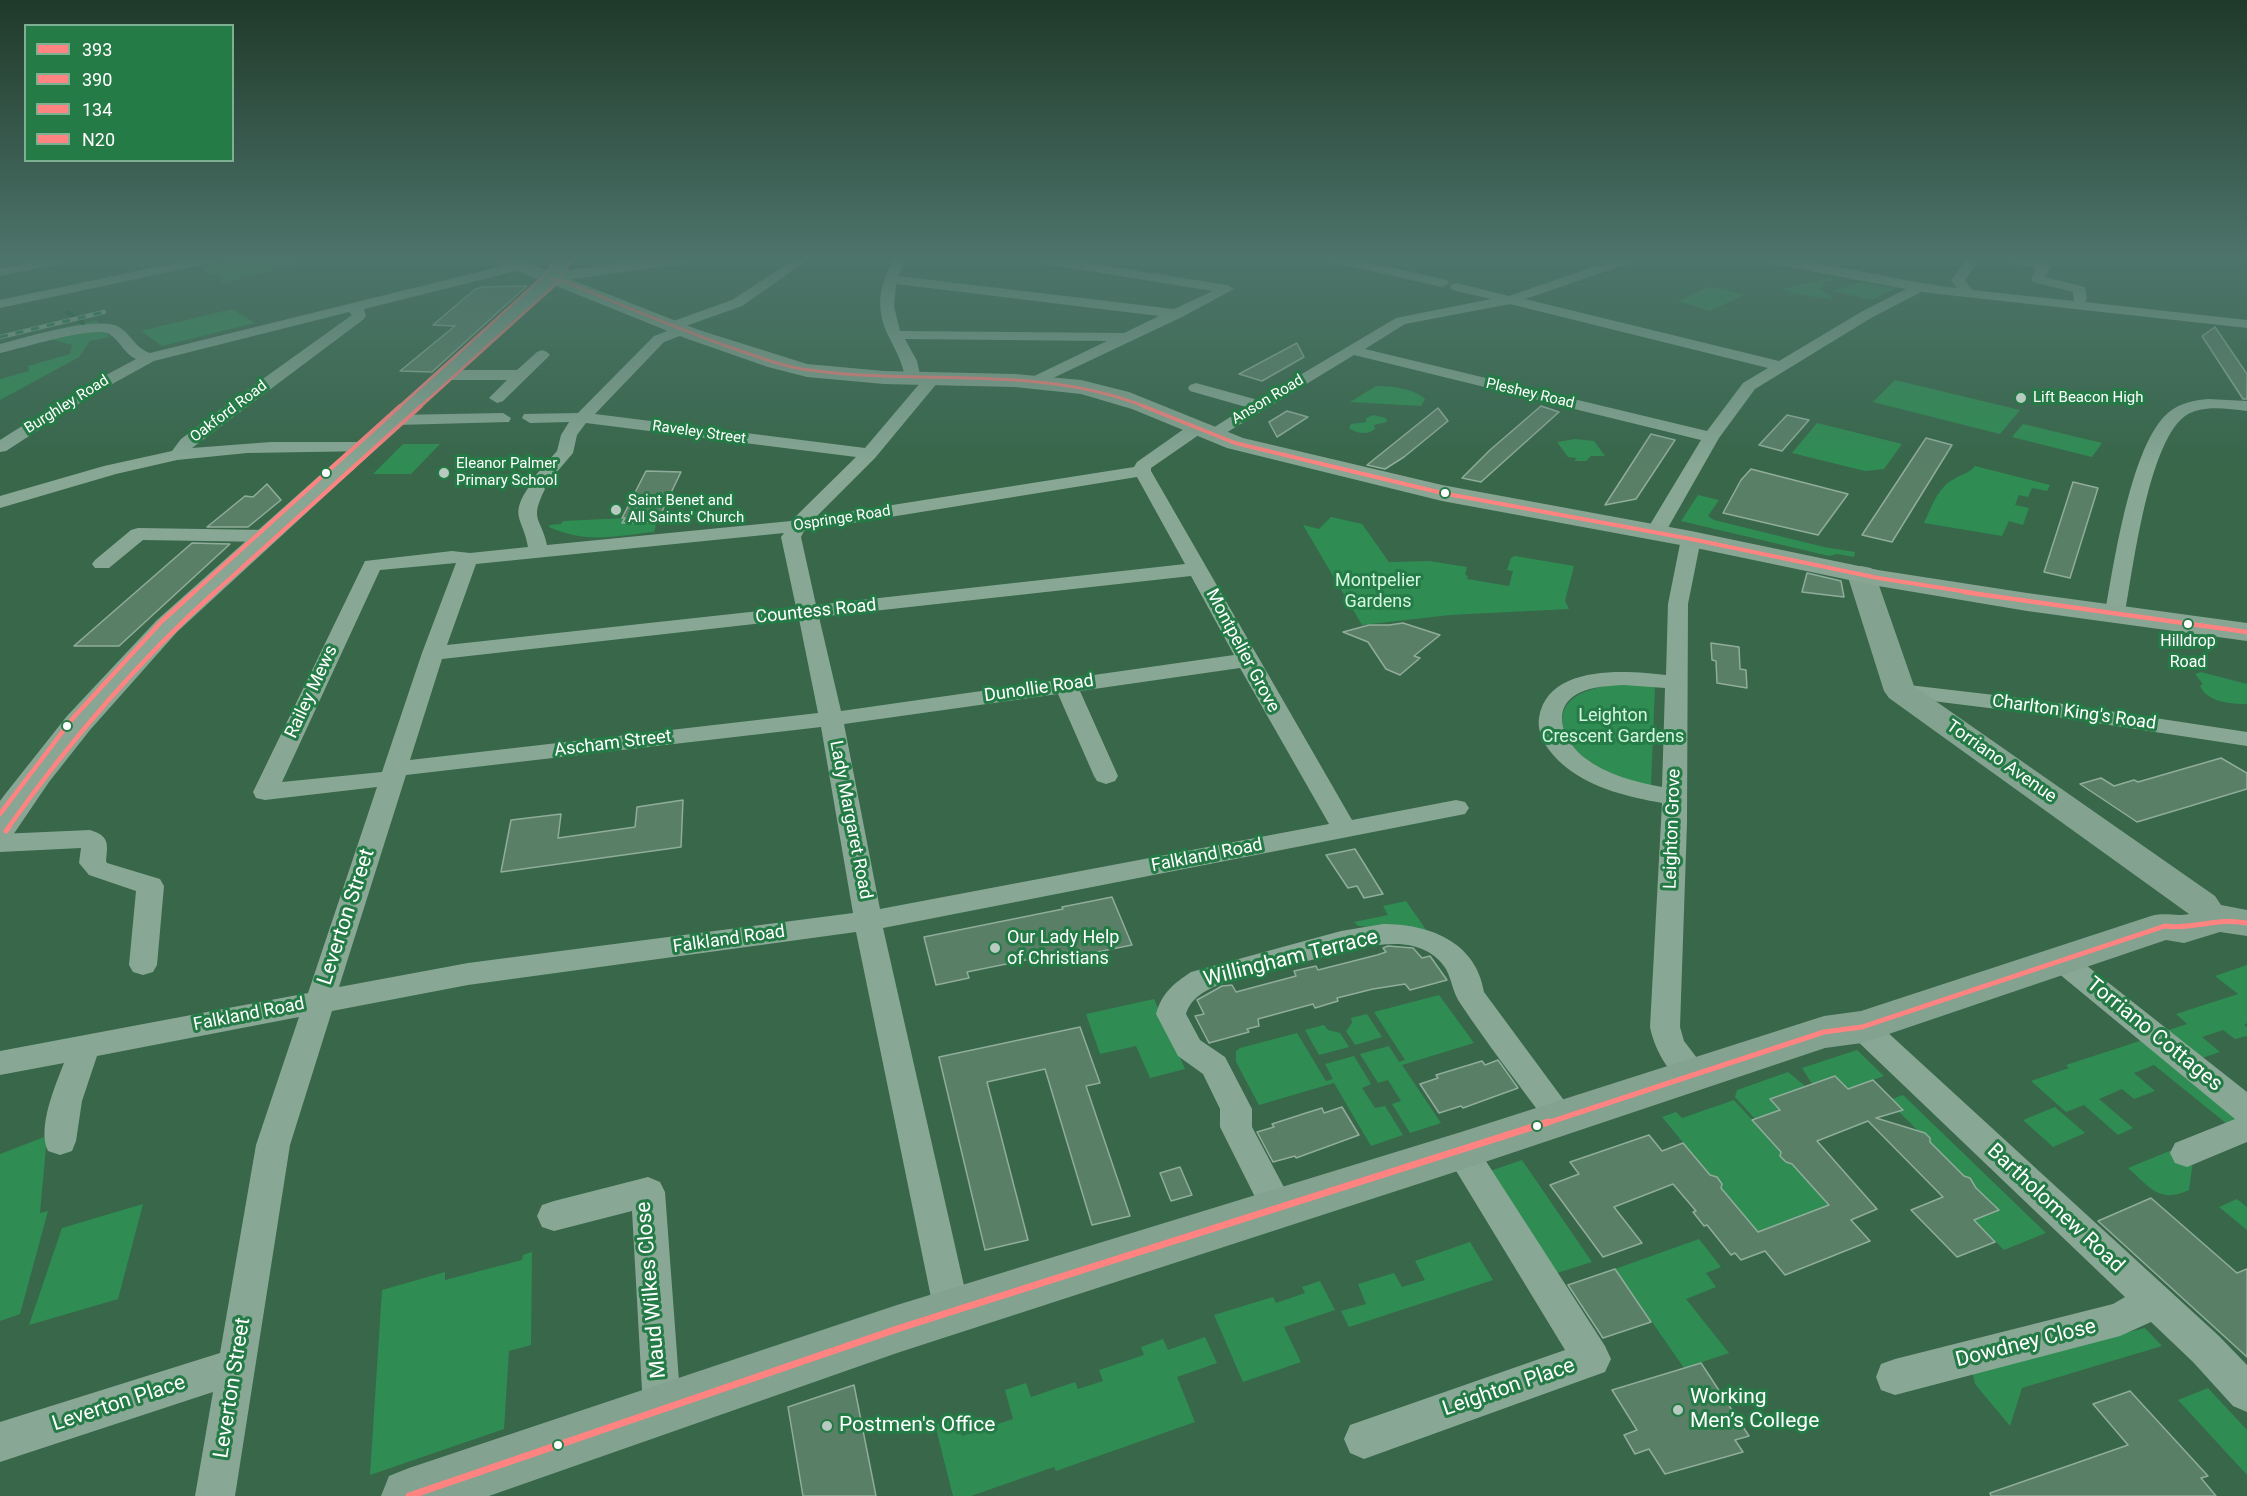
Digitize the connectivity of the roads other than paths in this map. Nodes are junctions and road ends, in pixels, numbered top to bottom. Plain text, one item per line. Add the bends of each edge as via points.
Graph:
1 (94, 329) edge
2 (107, 329) edge
3 (266, 329) edge
4 (341, 329) edge
5 (494, 329) edge
6 (675, 329) joint
7 (893, 329) edge
8 (1145, 329) edge
9 (1387, 329) edge
10 (1627, 329) edge
11 (1842, 329) edge
12 (895, 335) junction
13 (1128, 337) junction
14 (0, 349) edge
15 (1350, 350) junction
16 (542, 355) dead end
17 (148, 358) junction
18 (1779, 366) junction
19 (444, 375) junction
20 (521, 375) junction
21 (923, 379) junction
22 (1034, 382) junction
23 (1196, 387) dead end
24 (497, 398) dead end
25 (1259, 405) junction
26 (2247, 406) edge
27 (502, 418) dead end
28 (530, 418) dead end
29 (585, 418) junction
30 (396, 420) junction
31 (1203, 432) junction
32 (1711, 437) junction
33 (0, 447) edge
34 (365, 447) junction
35 (869, 454) junction
36 (178, 455) junction
37 (1142, 471) junction
38 (0, 502) edge
39 (797, 526) junction
40 (1654, 533) junction
41 (267, 536) junction
42 (1691, 539) junction
43 (538, 551) junction
44 (470, 559) junction
45 (102, 564) dead end
46 (1198, 569) junction
47 (1861, 574) junction
48 (806, 613) junction
49 (2115, 613) junction
50 (2247, 632) edge
51 (433, 653) junction
52 (1248, 660) junction
53 (1677, 683) junction
54 (1066, 685) junction
55 (1900, 691) junction
56 (831, 719) junction
57 (2247, 739) edge
58 (394, 773) junction
59 (1106, 776) dead end
60 (1674, 797) junction
61 (1456, 808) dead end
62 (0, 827) edge
63 (1345, 830) junction
64 (0, 843) edge
65 (2247, 903) edge
66 (2202, 905) junction
67 (868, 921) junction
68 (2247, 923) edge
69 (2165, 926) junction
70 (2062, 961) junction
71 (143, 965) dead end
72 (320, 1001) junction
73 (1862, 1027) junction
74 (85, 1047) junction
75 (0, 1063) edge
76 (1694, 1075) junction
77 (2247, 1110) edge
78 (1561, 1118) junction
79 (2247, 1128) edge
80 (60, 1141) dead end
81 (1461, 1151) junction
82 (2187, 1153) dead end
83 (1278, 1208) junction
84 (554, 1216) dead end
85 (2154, 1301) junction
86 (952, 1312) junction
87 (237, 1366) junction
88 (1895, 1377) dead end
89 (2247, 1393) edge
90 (662, 1408) junction
91 (1364, 1439) dead end
92 (0, 1442) edge
93 (215, 1496) edge
94 (409, 1496) edge

1 - 14 street
2 - 17 street via 114,330 135,353
3 - 17 street, Burghley Road
4 - 36 street, Oakford Road via 231,409 187,443
5 - 19 main road
6 - 21 main road via 812,371
6 - 29 street via 659,339
7 - 12 street
8 - 13 street
9 - 15 street, Anson Road
10 - 18 street
11 - 18 street
12 - 13 street
12 - 21 street
13 - 22 street
15 - 25 street, Anson Road
15 - 32 street, Pleshey Road
16 - 20 street
17 - 33 street, Burghley Road
18 - 32 street via 1749,386
19 - 20 street
19 - 30 main road
20 - 24 street
21 - 22 main road
21 - 35 street
22 - 31 main road via 1103,392 1162,412
23 - 25 street
25 - 31 street, Anson Road
26 - 49 street via 2196,405 2172,417 2163,431 2141,484
27 - 30 street
28 - 29 street, Raveley Street
29 - 35 street, Raveley Street
29 - 43 street via 568,435 567,451 527,504 524,515
30 - 34 main road
31 - 37 street via 1143,466
31 - 40 main road via 1269,453 1411,487
32 - 40 street
34 - 36 street via 237,448
34 - 41 main road
35 - 39 street
36 - 38 street
37 - 39 street, Ospringe Road
37 - 46 street, Montpelier Grove
39 - 43 street, Ospringe Road
39 - 48 street, Lady Margaret Road via 791,537
40 - 42 main road
41 - 45 street via 138,534
41 - 62 main road via 167,626 119,676
42 - 47 main road
42 - 53 street, Leighton Grove via 1678,604
43 - 44 street, Ospringe Road
44 - 51 street, Leverton Street
44 - 58 street, Railey Mews via 454,556 372,565 265,792
46 - 48 street, Countess Road
46 - 52 street, Montpelier Grove
47 - 49 main road
47 - 55 street
48 - 51 street, Countess Road
48 - 56 street, Lady Margaret Road
49 - 50 main road
51 - 58 street, Leverton Street
52 - 54 street, Dunollie Road
52 - 63 street, Montpelier Grove
53 - 60 street, Leighton Grove
53 - 60 street via 1634,677 1587,683 1557,699 1550,719 1557,743 1587,770 1618,785
54 - 56 street, Dunollie Road
54 - 59 street
55 - 57 street, Charlton King's Road
55 - 66 street, Torriano Avenue
56 - 58 street, Ascham Street
56 - 67 street, Lady Margaret Road
58 - 72 street, Leverton Street
60 - 76 street, Leighton Grove via 1665,1027 1681,1061
61 - 63 street, Falkland Road
63 - 67 street, Falkland Road
64 - 71 street via 90,839 95,842 92,863 98,869 150,886
65 - 66 street via 2224,901
66 - 69 street via 2167,917
67 - 72 street, Falkland Road via 468,974
67 - 86 street, Lady Margaret Road
68 - 69 street via 2229,918 2183,929
69 - 70 street
70 - 73 street
70 - 77 street, Torriano Cottages
72 - 74 street, Falkland Road
72 - 87 street, Leverton Street via 273,1145
73 - 76 street via 1824,1032
73 - 85 street, Bartholomew Road
74 - 75 street, Falkland Road
74 - 80 street via 66,1101
76 - 78 street
78 - 81 street
78 - 83 street, Willingham Terrace via 1470,994 1467,977 1456,961 1428,939 1392,934 1365,937 1218,974 1184,991 1174,1002 1172,1014 1189,1048 1214,1066 1236,1109 1236,1126
79 - 82 street
81 - 83 street
81 - 91 street, Leighton Place via 1592,1359
83 - 86 street
84 - 90 street, Maud Wilkes Close via 648,1192
85 - 88 street, Dowdney Close via 2120,1320
85 - 89 street, Bartholomew Road
86 - 90 street
87 - 92 street, Leverton Place
87 - 93 street, Leverton Street
90 - 94 street

